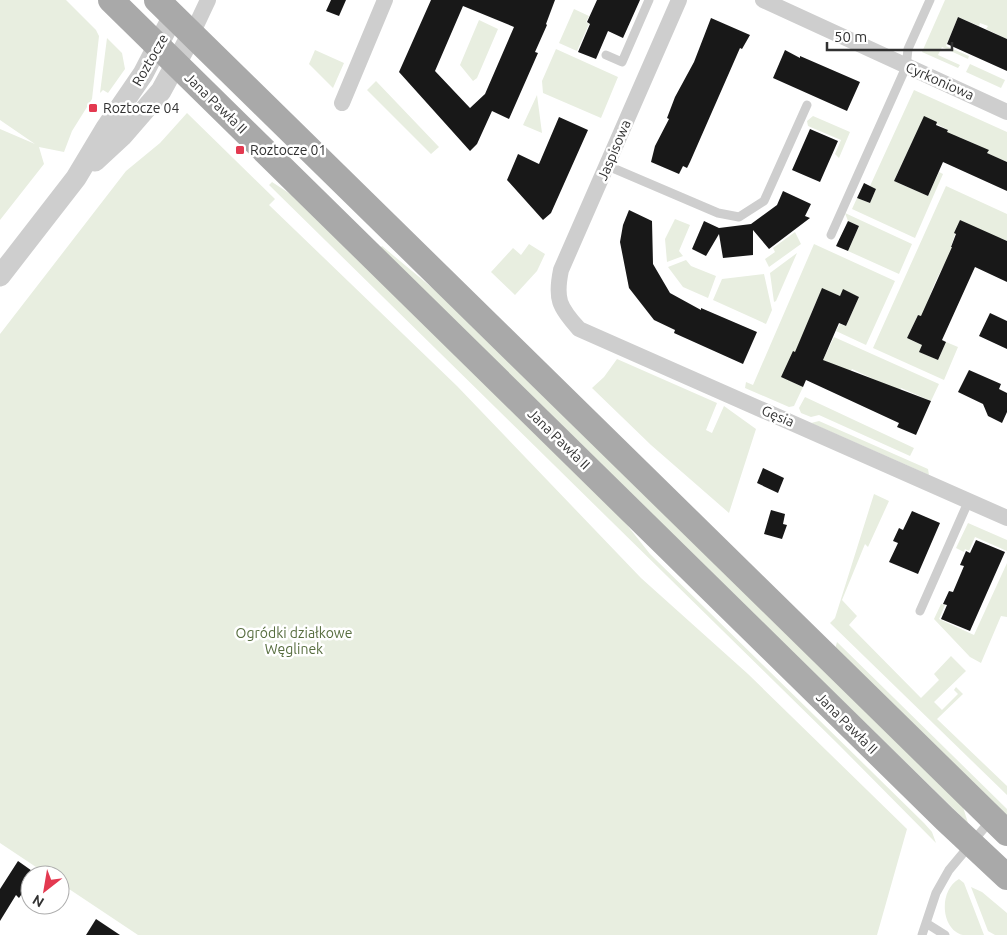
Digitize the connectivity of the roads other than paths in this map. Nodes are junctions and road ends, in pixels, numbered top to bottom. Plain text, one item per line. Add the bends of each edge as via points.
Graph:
1 (111, 0) edge
2 (208, 0) edge
3 (385, 0) edge
4 (649, 0) edge
5 (679, 0) edge
6 (764, 0) edge
7 (930, 0) edge
8 (176, 12) edge
9 (159, 46) junction
10 (606, 54) dead end
11 (177, 64) junction
12 (906, 67) junction
13 (342, 103) dead end
14 (808, 105) dead end
15 (1007, 112) edge
16 (608, 166) junction
17 (76, 178) junction
18 (831, 235) dead end
19 (0, 276) edge
20 (558, 301) joint
21 (969, 500) junction
22 (1007, 518) edge
23 (920, 611) dead end
24 (999, 826) edge
25 (971, 844) junction
26 (1007, 877) edge
27 (926, 923) junction
28 (922, 935) edge
29 (945, 935) edge

1 - 9 main road, Jana Pawła II
2 - 8 street
3 - 13 street
4 - 10 lane via 622,62
5 - 16 street, Jaspisowa
6 - 12 street, Cyrkoniowa
7 - 12 lane via 908,49
8 - 9 street, Roztocze
8 - 11 street, Roztocze
8 - 24 main road
9 - 11 main road, Jana Pawła II
9 - 17 street, Roztocze
11 - 17 street, Roztocze via 143,113
11 - 25 main road, Jana Pawła II
12 - 15 street, Cyrkoniowa
12 - 18 lane
14 - 16 lane via 764,201 739,217 718,213
16 - 20 street, Jaspisowa via 561,270
17 - 19 street, Roztocze
20 - 21 street, Gęsia via 579,329
21 - 22 street, Gęsia
21 - 23 lane
24 - 25 lane
25 - 26 main road, Jana Pawła II
25 - 27 lane via 942,880
27 - 28 lane
27 - 29 lane

